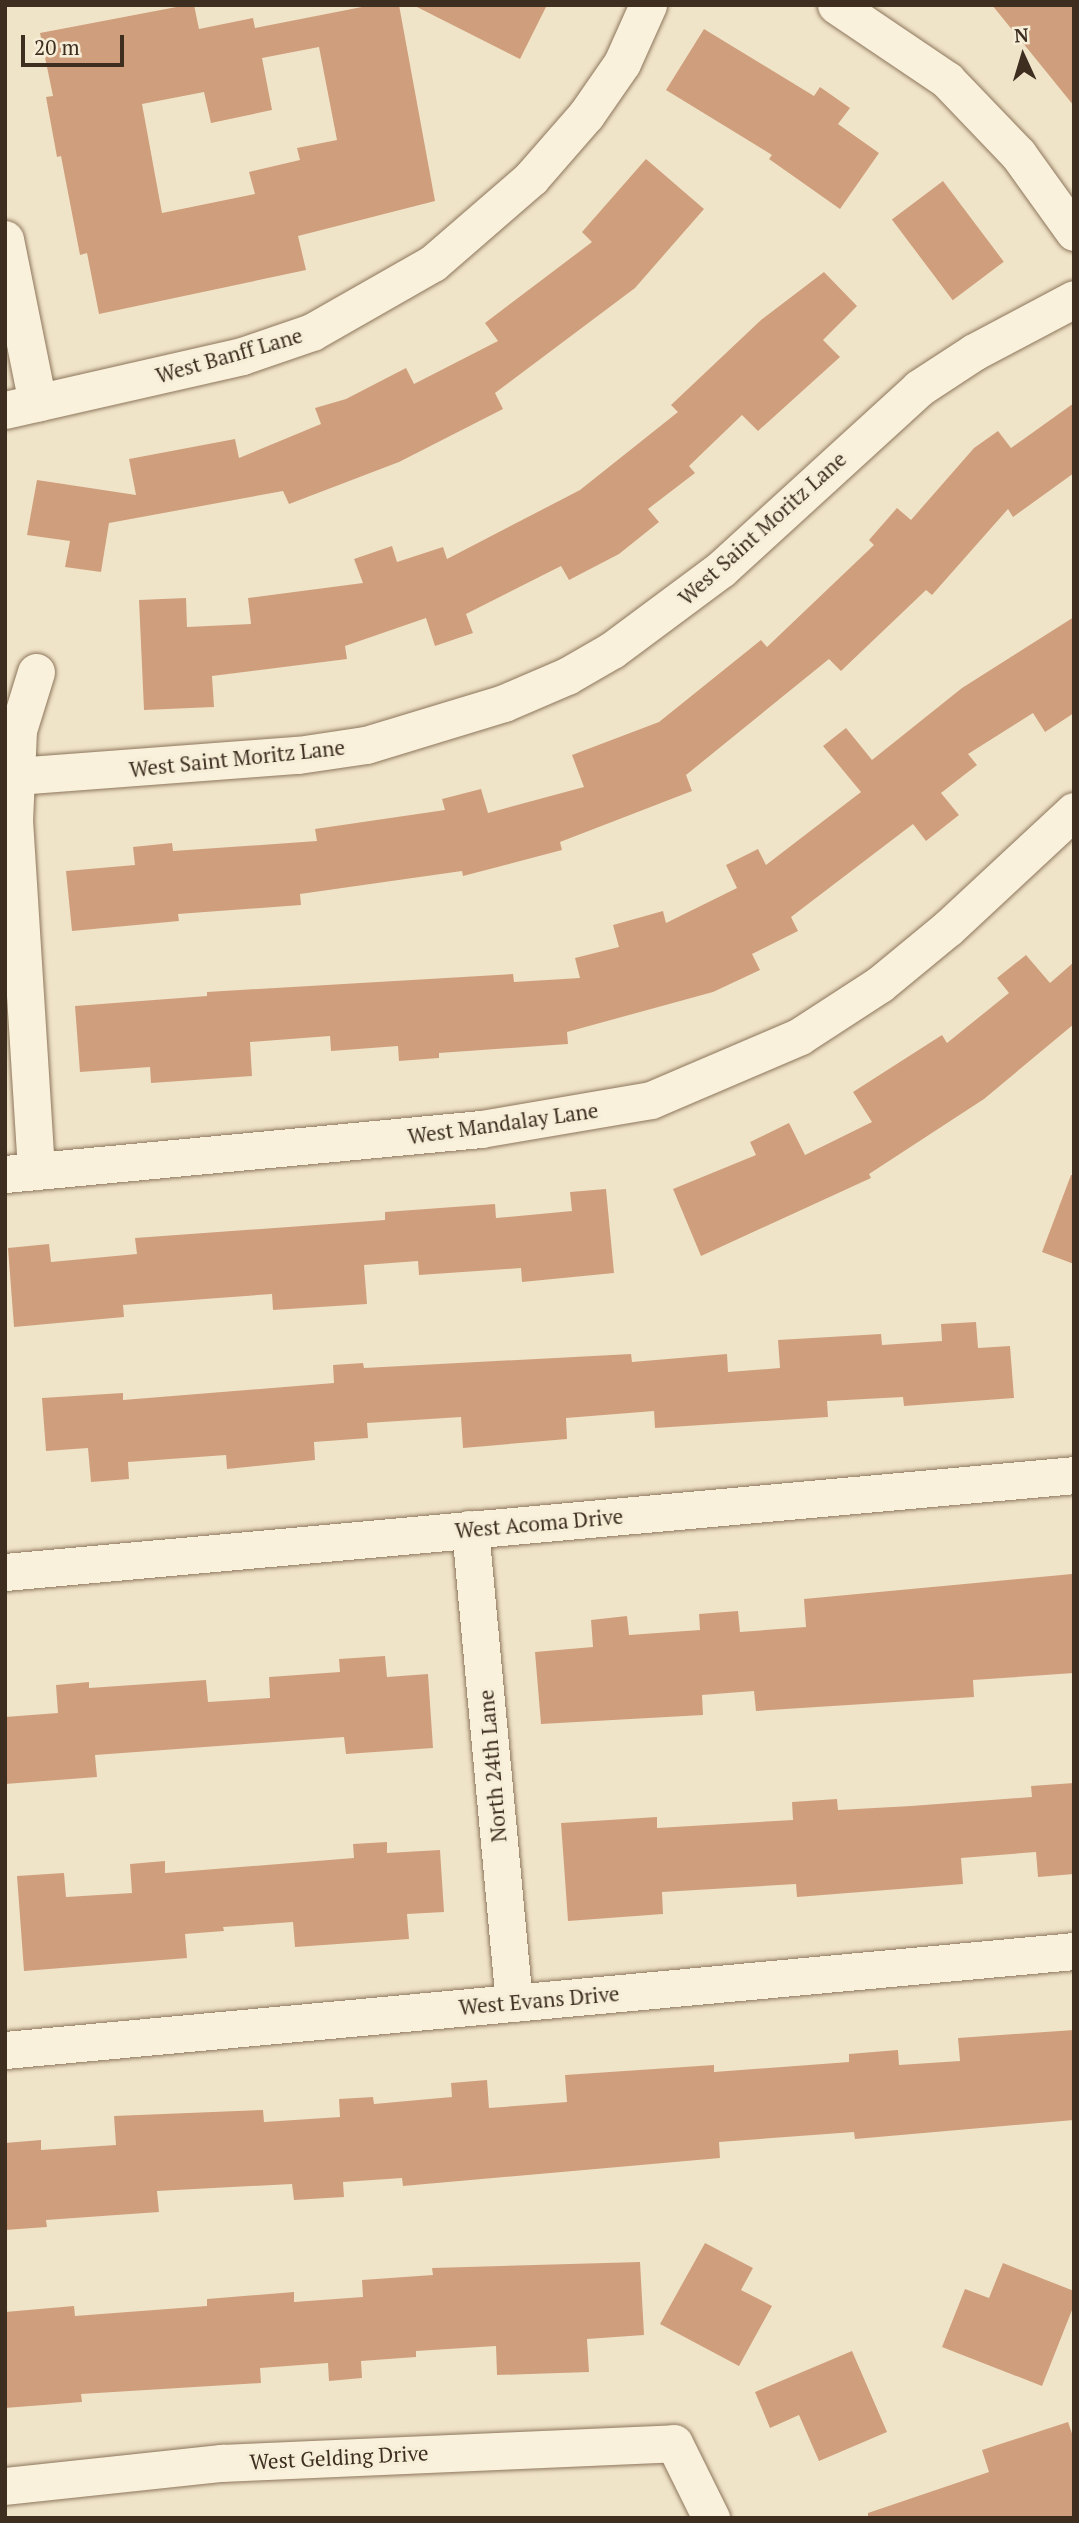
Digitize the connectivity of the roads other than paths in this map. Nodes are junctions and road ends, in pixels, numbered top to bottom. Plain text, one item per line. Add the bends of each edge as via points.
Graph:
1 (648, 5) edge
2 (836, 5) edge
3 (1074, 232) edge
4 (5, 240) edge
5 (1074, 299) edge
6 (22, 407) edge
7 (36, 672) dead end
8 (16, 776) junction
9 (1074, 811) edge
10 (21, 1173) edge
11 (1074, 1475) edge
12 (470, 1529) junction
13 (5, 1572) edge
14 (1074, 1951) edge
15 (514, 2003) junction
16 (5, 2050) edge
17 (5, 2486) edge
18 (710, 2518) edge

1 - 6 street, West Banff Lane via 622,63 586,115 531,178 433,263 312,332 242,356
2 - 3 street via 947,80 1018,154
4 - 6 street
5 - 8 street, West Saint Moritz Lane via 974,352 919,388 721,569 612,650 567,676 437,726 366,745 298,755
7 - 8 street via 18,730
8 - 10 street
9 - 10 street, West Mandalay Lane via 880,984 800,1035 651,1100 481,1129
11 - 12 street, West Acoma Drive
12 - 13 street, West Acoma Drive
12 - 15 street, North 24th Lane
14 - 15 street, West Evans Drive
15 - 16 street, West Evans Drive
17 - 18 street, West Gelding Drive via 235,2462 674,2443

